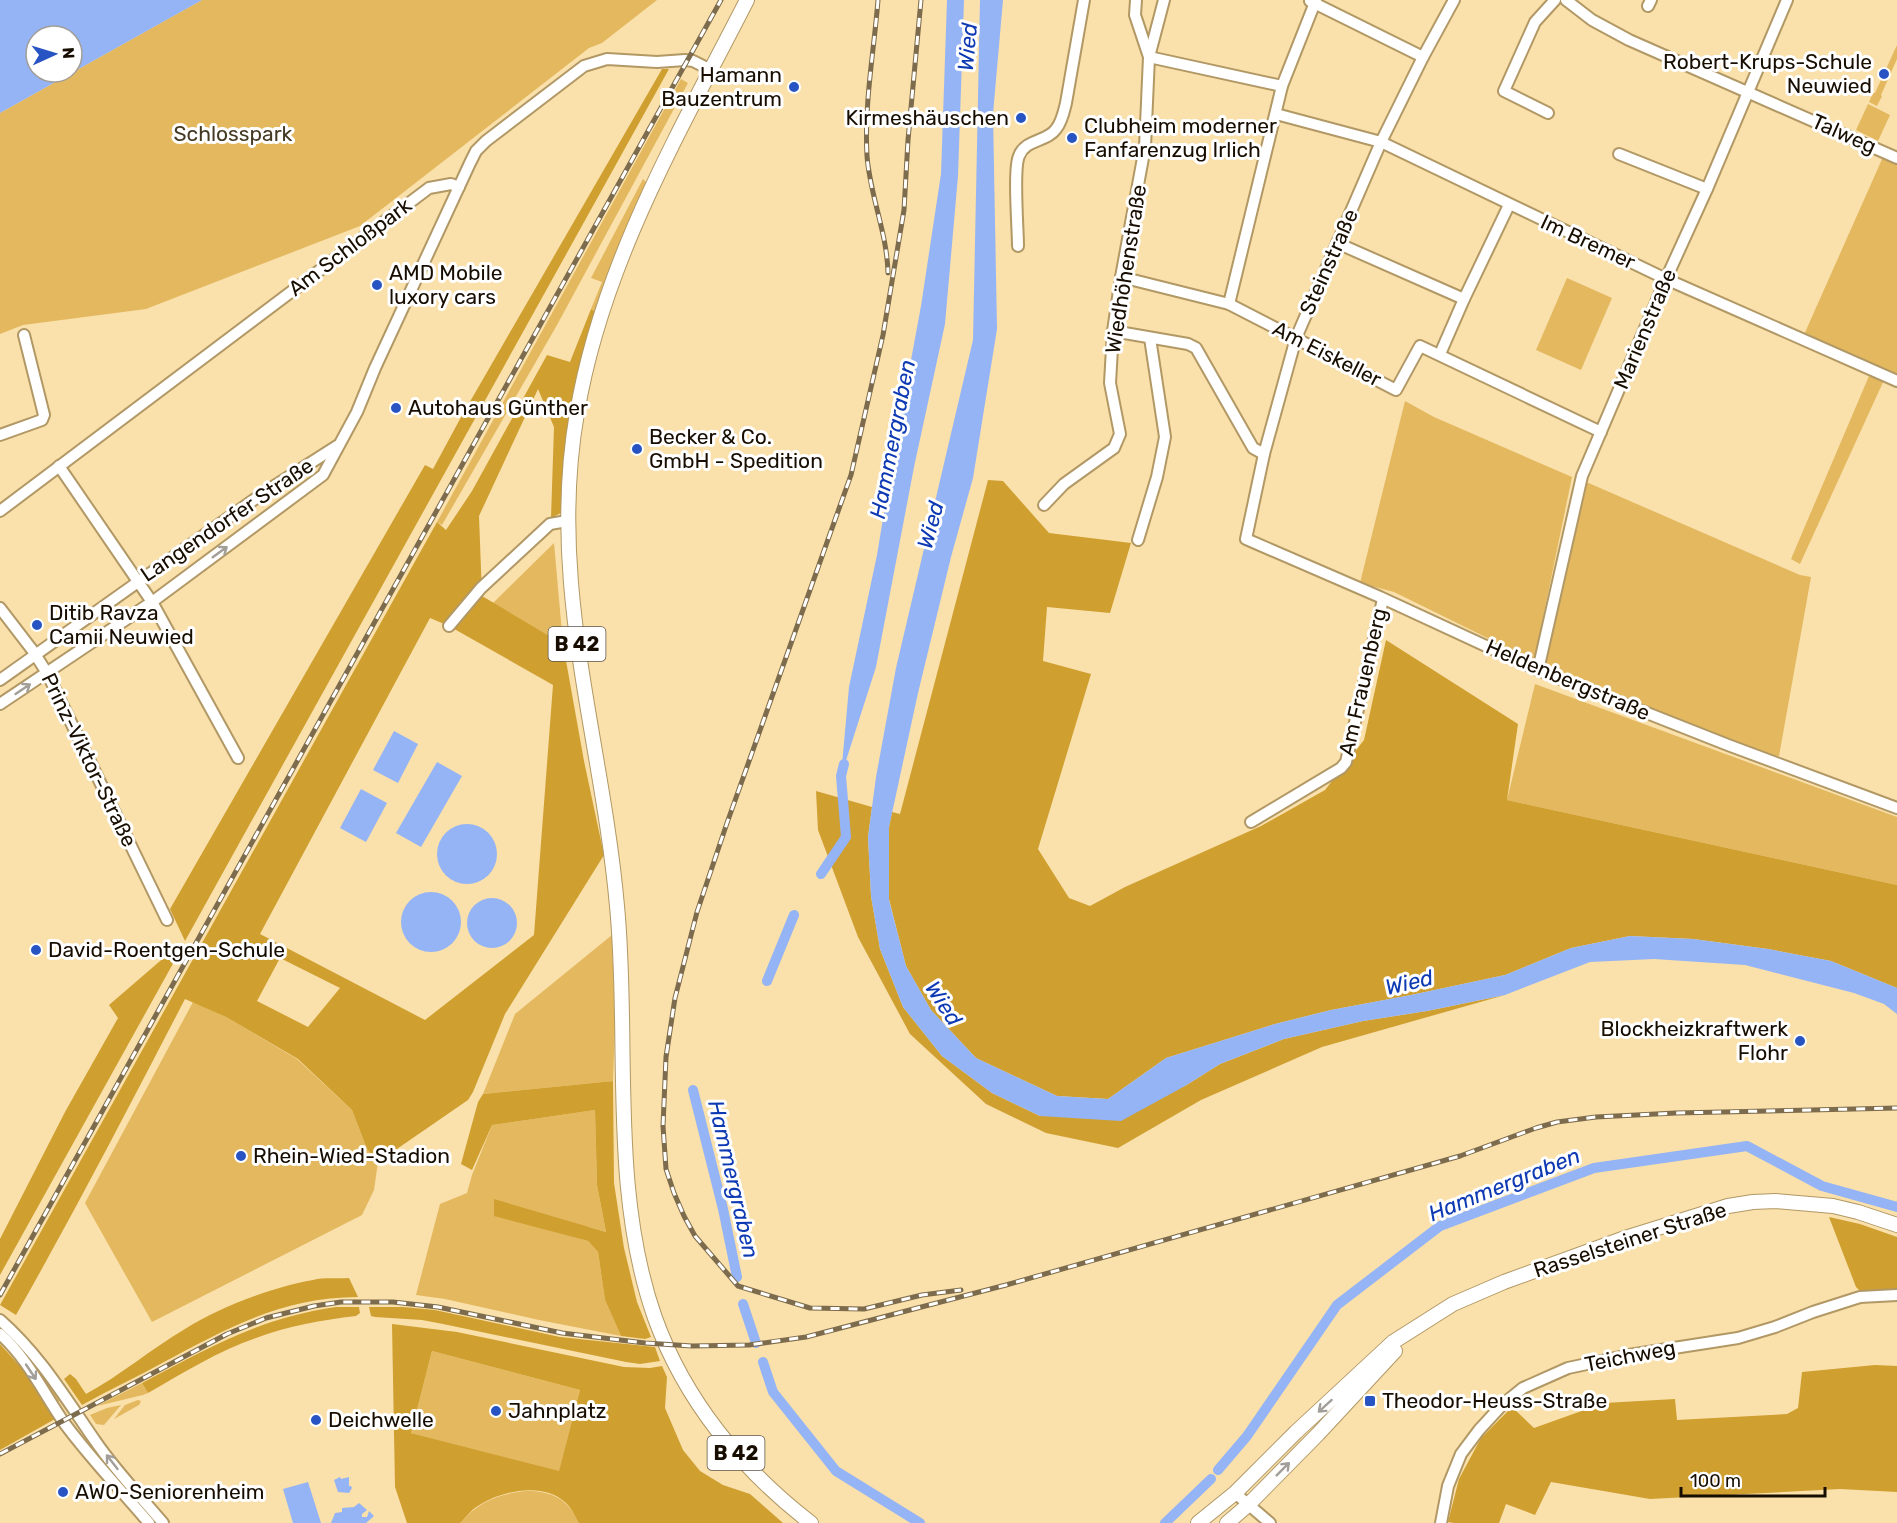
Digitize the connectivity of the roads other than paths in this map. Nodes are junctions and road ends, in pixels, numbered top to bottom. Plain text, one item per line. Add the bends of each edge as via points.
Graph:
1 (747, 0) edge
2 (1084, 0) edge
3 (1136, 0) edge
4 (1164, 0) edge
5 (1454, 0) edge
6 (1555, 0) edge
7 (1566, 0) edge
8 (1787, 0) edge
9 (1313, 1) edge
10 (1149, 57) junction
11 (1423, 57) junction
12 (711, 70) junction
13 (1282, 86) junction
14 (1748, 92) junction
15 (1548, 113) dead end
16 (1276, 114) junction
17 (1381, 142) junction
18 (1619, 153) dead end
19 (1897, 158) edge
20 (459, 187) junction
21 (1707, 189) junction
22 (1509, 205) junction
23 (1337, 243) junction
24 (1018, 246) dead end
25 (1121, 277) junction
26 (1666, 279) junction
27 (1464, 299) junction
28 (1229, 304) junction
29 (1113, 331) junction
30 (24, 335) dead end
31 (1150, 338) junction
32 (1296, 338) junction
33 (1440, 354) junction
34 (1897, 381) edge
35 (1601, 432) junction
36 (0, 435) edge
37 (338, 446) junction
38 (1264, 454) junction
39 (59, 466) junction
40 (1044, 505) dead end
41 (0, 511) edge
42 (567, 521) junction
43 (1246, 539) joint
44 (1138, 540) dead end
45 (137, 582) junction
46 (1383, 599) junction
47 (152, 603) junction
48 (0, 608) edge
49 (449, 626) dead end
50 (36, 655) junction
51 (1538, 670) junction
52 (47, 673) junction
53 (0, 680) edge
54 (0, 704) edge
55 (238, 758) dead end
56 (1897, 808) edge
57 (1251, 822) dead end
58 (167, 920) dead end
59 (1897, 1225) edge
60 (1897, 1295) edge
61 (0, 1320) edge
62 (1411, 1332) junction
63 (0, 1334) edge
64 (1235, 1494) junction
65 (1248, 1505) junction
66 (149, 1523) edge
67 (163, 1523) edge
68 (811, 1523) edge
69 (1198, 1523) edge
70 (1227, 1523) edge
71 (1270, 1523) edge
72 (1441, 1523) edge

1 - 12 main road, B 42
2 - 24 street via 1062,118 1056,131 1026,145 1018,156
3 - 10 street via 1135,15
4 - 10 street, Wiedhöhenstraße
5 - 11 street, Steinstraße
6 - 15 street via 1535,22 1504,91
7 - 14 street, Talweg via 1629,40
8 - 14 street, Marienstraße
9 - 11 street
9 - 13 street
10 - 13 street
10 - 25 street, Wiedhöhenstraße via 1145,147
11 - 17 street, Steinstraße
12 - 20 street via 685,60 606,59 588,64 486,141 476,152
12 - 42 main road, B 42 via 659,170 602,309 576,416
13 - 16 street
14 - 19 street, Talweg
14 - 21 street, Marienstraße
16 - 17 street, Im Bremer
16 - 28 street
17 - 22 street, Im Bremer
17 - 23 street, Steinstraße
18 - 21 street
20 - 37 street, Langendorfer Straße
20 - 39 street, Am Schloßpark via 451,184 429,188
21 - 26 street, Marienstraße
22 - 26 street, Im Bremer
22 - 27 street
23 - 27 street
23 - 32 street, Steinstraße
25 - 28 street, Am Eiskeller
25 - 29 street, Wiedhöhenstraße
26 - 34 street, Im Bremer
26 - 35 street, Marienstraße
27 - 33 street
28 - 32 street, Am Eiskeller
29 - 31 street
29 - 40 street, Wiedhöhenstraße via 1110,383 1120,434 1114,448 1064,484
30 - 36 street via 44,415 42,420
31 - 38 street via 1196,348 1252,448
31 - 44 street via 1165,437
32 - 33 street, Am Eiskeller via 1396,390 1420,346
32 - 38 street, Steinstraße
33 - 35 street, Am Eiskeller
35 - 51 street, Marienstraße via 1582,476
37 - 45 street, Langendorfer Straße
47 -> 37 street, Langendorfer Straße via 323,475
38 - 43 street, Steinstraße
39 - 41 street, Am Schloßpark
39 - 45 street
42 - 49 street via 550,524 481,588
42 - 68 main road, B 42 via 574,628 617,904 627,1170 639,1265 661,1333 694,1397 754,1473
43 - 46 street, Heldenbergstraße
45 - 47 street
45 - 50 street, Langendorfer Straße
46 - 51 street, Heldenbergstraße
46 - 57 street, Am Frauenberg via 1346,762
47 - 52 street, Langendorfer Straße
47 - 55 street
48 - 50 street, Prinz-Viktor-Straße
50 - 52 street, Prinz-Viktor-Straße
50 - 53 street, Langendorfer Straße
51 - 56 street, Heldenbergstraße
54 -> 52 street, Langendorfer Straße
52 - 58 street, Prinz-Viktor-Straße
59 - 62 main road, Rasselsteiner Straße via 1824,1205 1776,1201 1728,1206 1504,1282 1453,1304
60 - 72 street, Teichweg via 1860,1297 1738,1338 1629,1354 1568,1368 1523,1388 1494,1413 1461,1455 1448,1486
67 -> 61 street via 102,1451 30,1349
62 -> 64 main road, Rasselsteiner Straße via 1393,1342
65 -> 62 main road, Rasselsteiner Straße
63 -> 66 street via 84,1448
64 - 65 street
64 - 69 main road, Rasselsteiner Straße
65 - 70 main road, Rasselsteiner Straße
65 - 71 street

